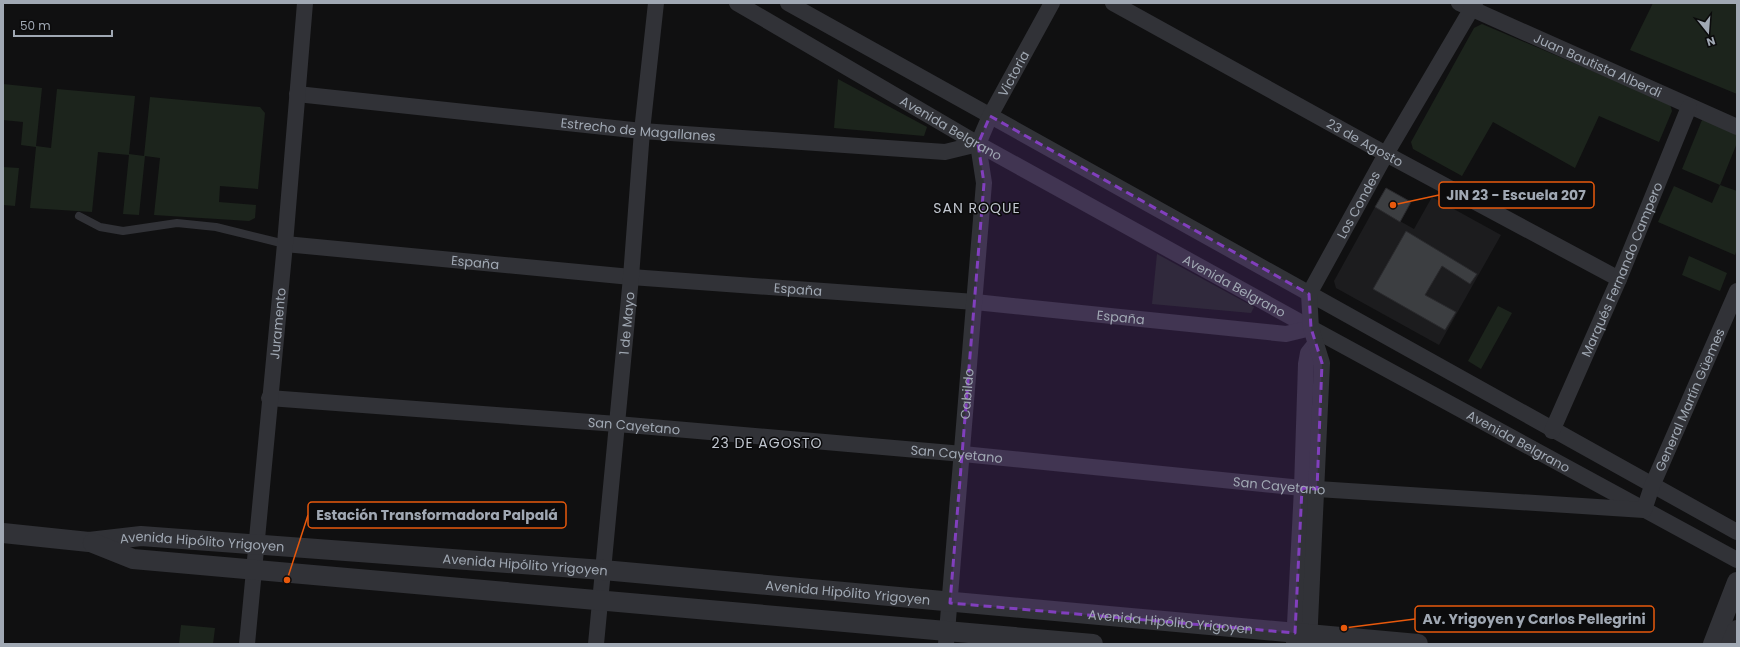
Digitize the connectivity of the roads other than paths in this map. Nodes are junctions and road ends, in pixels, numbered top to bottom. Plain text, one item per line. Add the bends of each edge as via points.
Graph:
1 (305, 3) edge
2 (656, 3) edge
3 (737, 3) edge
4 (788, 3) edge
5 (1052, 3) edge
6 (1113, 3) edge
7 (1468, 5) edge
8 (297, 94) junction
9 (1689, 106) junction
10 (990, 116) junction
11 (1737, 127) edge
12 (642, 131) junction
13 (978, 144) junction
14 (1386, 154) junction
15 (79, 216) dead end
16 (285, 244) junction
17 (631, 277) junction
18 (1619, 279) junction
19 (1737, 291) edge
20 (1309, 294) junction
21 (974, 302) junction
22 (1313, 336) junction
23 (269, 398) junction
24 (616, 424) junction
25 (1552, 431) junction
26 (963, 454) junction
27 (1652, 486) junction
28 (1310, 488) junction
29 (1644, 510) junction
30 (1737, 532) edge
31 (3, 534) edge
32 (89, 542) junction
33 (255, 544) junction
34 (1737, 560) edge
35 (253, 570) junction
36 (603, 570) junction
37 (1737, 582) edge
38 (599, 600) junction
39 (950, 603) junction
40 (1737, 630) edge
41 (947, 637) edge
42 (1302, 639) edge
43 (247, 644) edge
44 (596, 644) edge
45 (1094, 644) edge
46 (1418, 644) edge
47 (1713, 644) edge
48 (1731, 644) edge

1 - 8 street, Juramento
2 - 12 street, 1 de Mayo
3 - 13 street, Avenida Belgrano
4 - 10 street, Avenida Belgrano
5 - 10 street, Victoria
6 - 14 street, 23 de Agosto
7 - 9 street, Juan Bautista Alberdi
7 - 14 street, Los Condes
8 - 12 street, Estrecho de Magallanes
8 - 16 street, Juramento
9 - 11 street, Juan Bautista Alberdi
9 - 18 street, Marqués Fernando Campero
10 - 13 street, Victoria
10 - 20 street, Avenida Belgrano
12 - 13 street, Estrecho de Magallanes via 945,152
12 - 17 street, 1 de Mayo
13 - 21 street, Cabildo via 984,183
13 - 22 street, Avenida Belgrano
14 - 18 street, 23 de Agosto
14 - 20 street, Los Condes
15 - 16 lane via 100,227 123,231 177,223 216,227
16 - 17 street, España
16 - 23 street, Juramento
17 - 21 street, España
17 - 24 street, 1 de Mayo
18 - 25 street, Marqués Fernando Campero
19 - 27 street, General Martín Güemes
20 - 22 street
20 - 25 street, Avenida Belgrano
21 - 22 street, España
21 - 26 street, Cabildo
22 - 28 street via 1306,364
22 - 29 street, Avenida Belgrano
23 - 24 street, San Cayetano
23 - 33 street, Juramento
24 - 26 street, San Cayetano
24 - 36 street, 1 de Mayo
25 - 27 street, Avenida Belgrano
26 - 28 street, San Cayetano
26 - 39 street, Cabildo
27 - 29 street, General Martín Güemes
27 - 30 street, Avenida Belgrano
28 - 29 street, San Cayetano
28 - 42 street
29 - 34 street, Avenida Belgrano
31 - 32 street
32 - 33 street, Avenida Hipólito Yrigoyen via 141,536
32 - 35 street, Avenida Hipólito Yrigoyen via 133,559
33 - 35 street, Juramento
33 - 36 street, Avenida Hipólito Yrigoyen
35 - 38 street, Avenida Hipólito Yrigoyen
35 - 43 street, Juramento
36 - 38 street, 1 de Mayo
36 - 39 street, Avenida Hipólito Yrigoyen
37 - 47 street
38 - 41 street, Avenida Hipólito Yrigoyen
38 - 44 street, 1 de Mayo
39 - 41 street, Cabildo
39 - 42 street, Avenida Hipólito Yrigoyen
40 - 48 street
41 - 45 street, Avenida Hipólito Yrigoyen
42 - 46 street, Avenida Hipólito Yrigoyen

